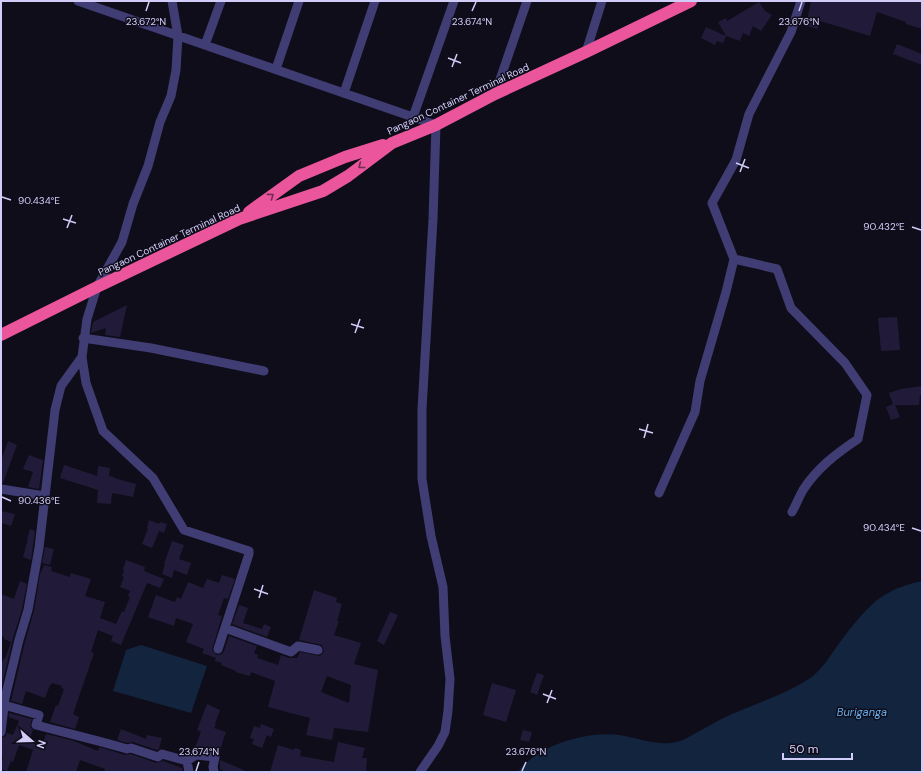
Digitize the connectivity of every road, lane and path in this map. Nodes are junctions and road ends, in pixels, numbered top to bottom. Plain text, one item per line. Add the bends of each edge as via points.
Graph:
1 (78, 1) edge
2 (172, 1) edge
3 (221, 1) edge
4 (299, 1) edge
5 (375, 1) edge
6 (454, 1) edge
7 (527, 1) edge
8 (602, 1) edge
9 (691, 1) edge
10 (801, 1) edge
11 (676, 5) edge
12 (178, 36) junction
13 (205, 45) junction
14 (586, 52) junction
15 (276, 69) junction
16 (344, 93) junction
17 (495, 94) junction
18 (413, 117) junction
19 (436, 124) junction
20 (392, 143) junction
21 (239, 219) junction
22 (734, 259) junction
23 (97, 287) junction
24 (1, 335) edge
25 (83, 338) junction
26 (82, 357) junction
27 (264, 370) dead end
28 (1, 489) edge
29 (660, 493) dead end
30 (45, 496) junction
31 (792, 512) dead end
32 (224, 628) junction
33 (218, 649) dead end
34 (318, 650) dead end
35 (4, 705) junction
36 (1, 732) edge
37 (187, 761) junction
38 (189, 772) edge
39 (214, 772) edge
40 (420, 772) edge

1 - 12 street
2 - 12 street
3 - 13 street
4 - 15 street
5 - 16 street
6 - 18 street
7 - 17 street
8 - 14 street
9 - 11 highway, Pangaon Container Terminal Road
10 - 22 street via 792,32 750,114 736,160 712,203
11 - 14 highway, Pangaon Container Terminal Road
12 - 13 street
12 - 23 street via 171,96 160,122 122,242
13 - 15 street
14 - 17 highway, Pangaon Container Terminal Road
15 - 16 street
16 - 18 street
17 - 19 highway, Pangaon Container Terminal Road
18 - 19 street
19 - 20 highway, Pangaon Container Terminal Road
19 - 40 street via 422,408 422,479 431,536 443,587 450,679 445,732
21 -> 20 highway via 299,176 345,157
20 -> 21 highway, Pangaon Container Terminal Road via 323,191
21 - 23 highway, Pangaon Container Terminal Road
22 - 29 street via 700,381 695,412
22 - 31 street via 777,269 791,308 845,363 867,395 858,439 818,470
23 - 24 highway, Pangaon Container Terminal Road
23 - 25 street
25 - 26 street
25 - 27 street
26 - 30 street via 60,386
26 - 32 street via 86,383 103,431 153,478 184,530 249,550
28 - 30 street
30 - 35 street via 40,548 32,590
32 - 33 street
32 - 34 street via 291,652 298,646
35 - 36 street
35 - 37 street via 39,715 36,725 158,757 162,754
37 - 38 street
37 - 39 street via 196,755 215,757

